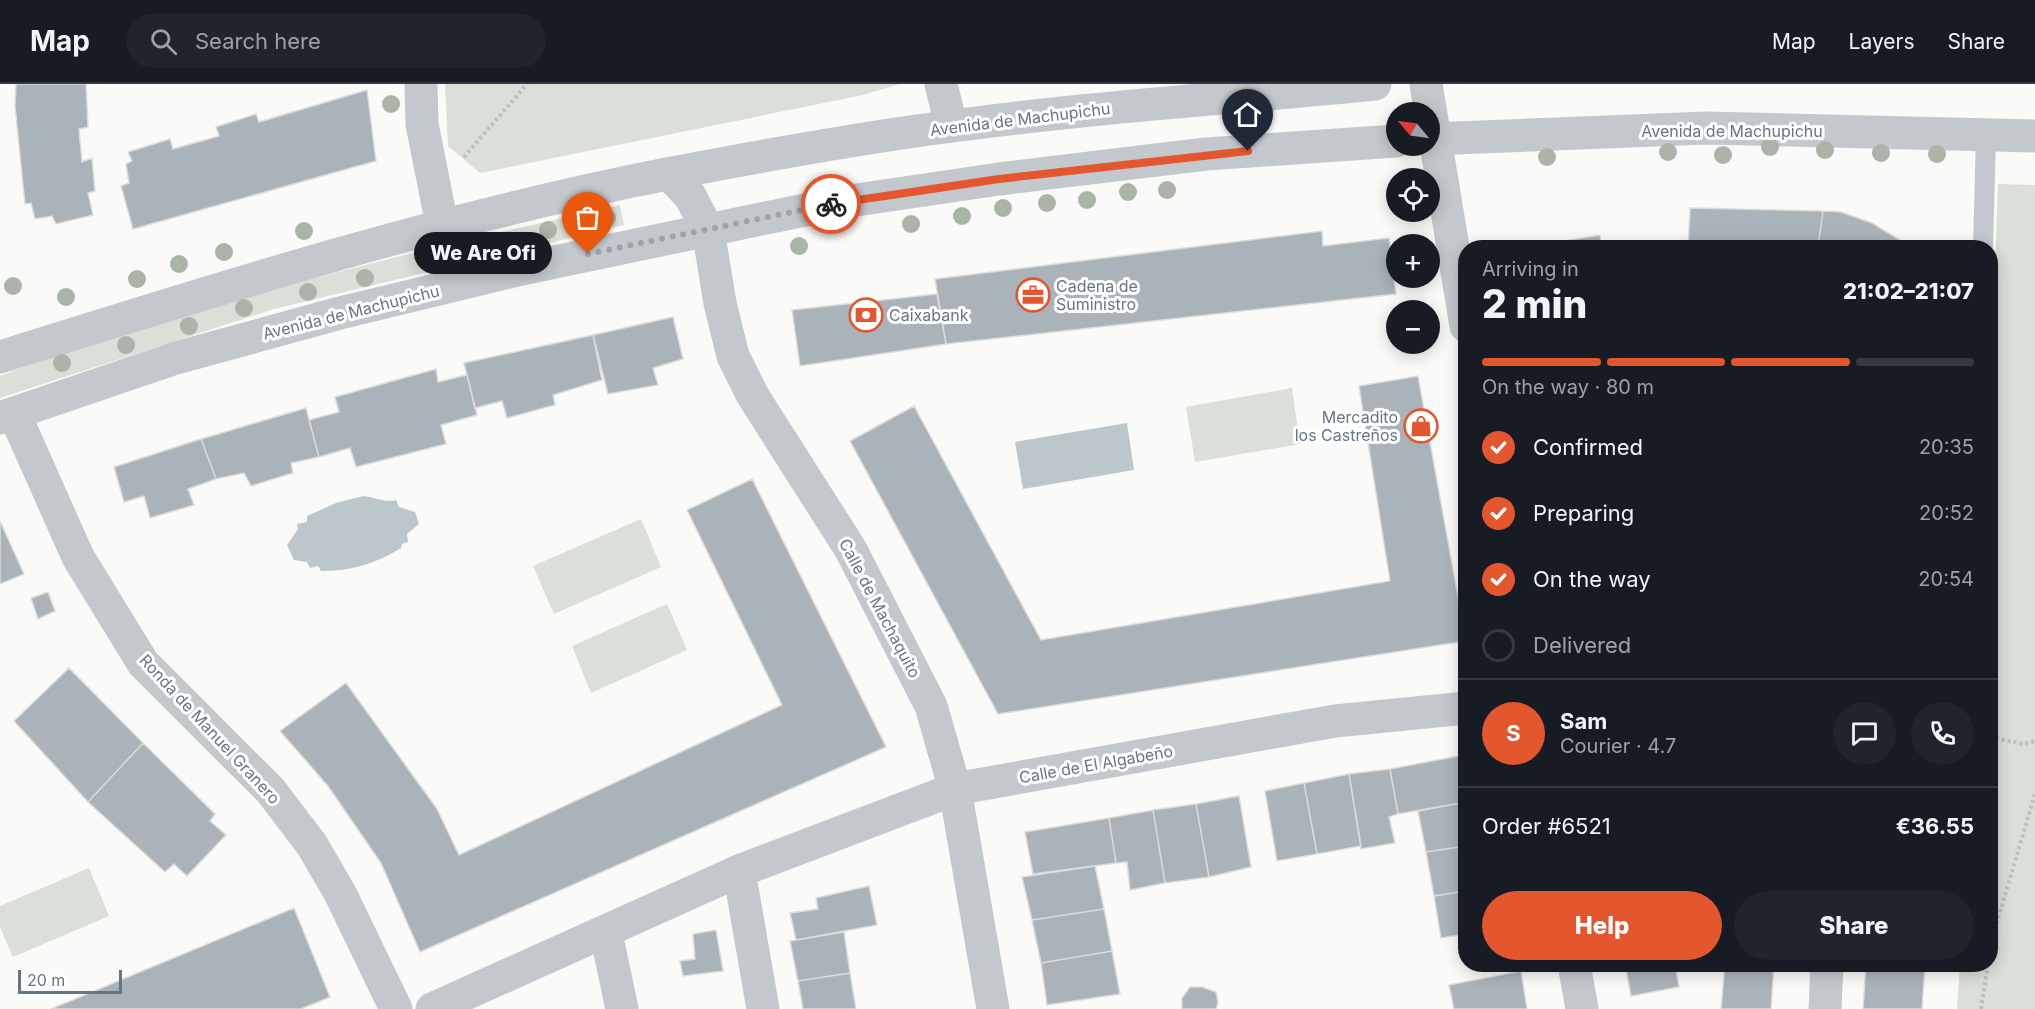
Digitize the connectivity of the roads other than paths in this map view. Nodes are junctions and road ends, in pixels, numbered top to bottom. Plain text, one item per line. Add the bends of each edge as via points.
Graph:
1 (421, 84) edge
2 (942, 84) edge
3 (1375, 84) edge
4 (1426, 84) edge
5 (1428, 102) edge
6 (951, 126) junction
7 (1986, 134) junction
8 (2035, 136) edge
9 (1440, 139) edge
10 (1386, 142) edge
11 (1435, 156) edge
12 (669, 174) junction
13 (442, 225) junction
14 (708, 230) junction
15 (1983, 240) edge
16 (1458, 282) edge
17 (0, 357) edge
18 (7, 415) edge
19 (1458, 709) edge
20 (955, 789) junction
21 (739, 871) junction
22 (606, 933) junction
23 (1575, 972) edge
24 (1826, 972) edge
25 (396, 1009) edge
26 (432, 1009) edge
27 (622, 1009) edge
28 (763, 1009) edge
29 (993, 1009) edge
30 (1582, 1009) edge
31 (1824, 1009) edge

1 - 13 street via 422,124
2 - 6 street
3 - 6 street, Avenida de Machupichu
4 - 5 street
6 - 12 street, Avenida de Machupichu
7 - 8 street, Avenida de Machupichu
7 - 9 street, Avenida de Machupichu via 1706,128
7 - 15 lane
10 - 14 street, Avenida de Machupichu via 1206,154 999,179 843,202
11 - 16 street
12 - 13 street, Avenida de Machupichu
12 - 14 street via 690,196
13 - 17 street, Avenida de Machupichu
14 - 18 street, Avenida de Machupichu via 340,313 176,358
14 - 20 street, Calle de Machaquito via 733,356 753,396 851,550 891,623 931,706
18 - 25 street, Ronda de Manuel Granero via 78,557 143,663 271,791 312,845 340,893
19 - 20 street, Calle de El Algabeño via 1335,721
20 - 21 street, Calle de El Algabeño
20 - 29 street, Calle de Machaquito
21 - 22 street, Calle de El Algabeño
21 - 28 street
22 - 26 street, Calle de El Algabeño
22 - 27 street
23 - 30 street
24 - 31 street

